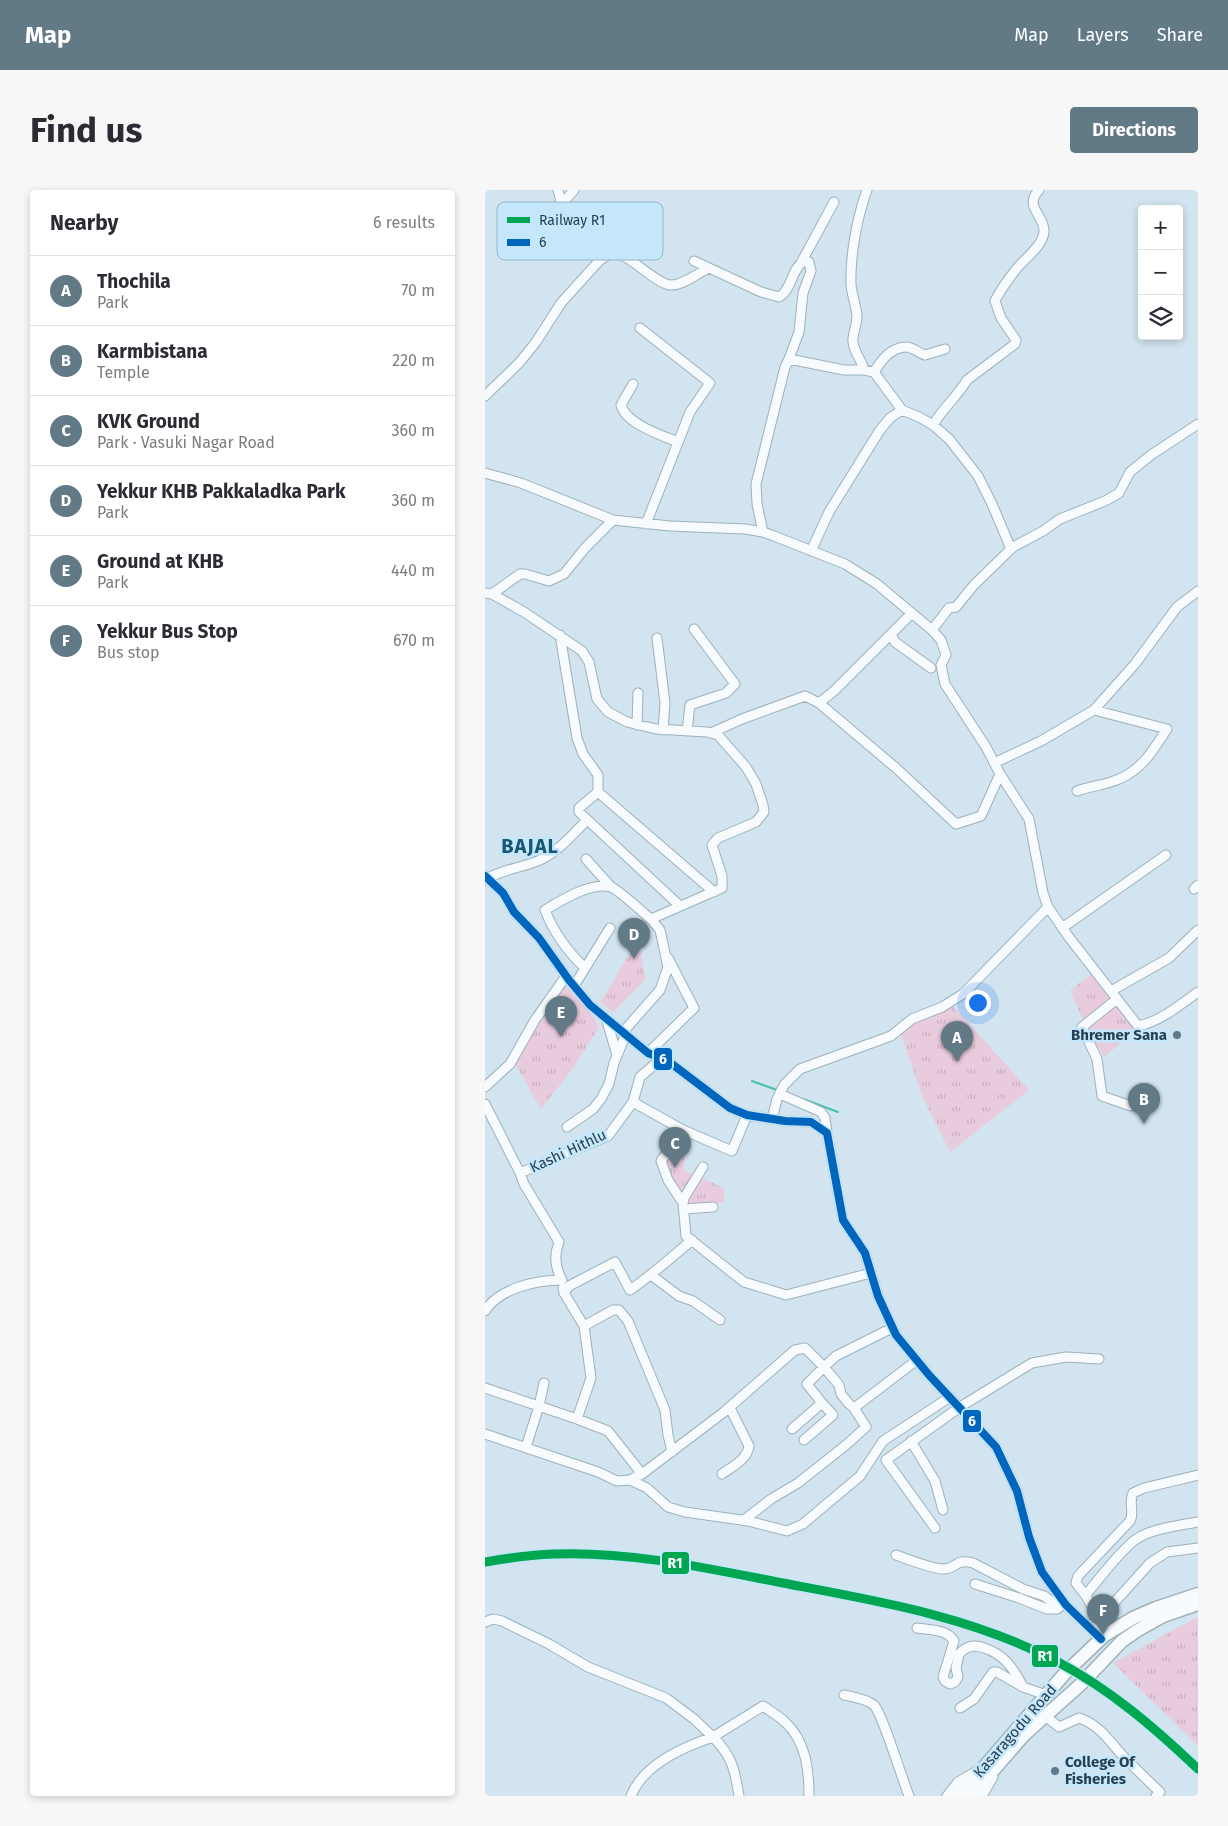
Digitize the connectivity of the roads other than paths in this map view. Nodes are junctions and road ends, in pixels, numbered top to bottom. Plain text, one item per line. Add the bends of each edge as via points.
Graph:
1 (574, 190) edge
2 (867, 190) edge
3 (1039, 190) edge
4 (564, 202) edge
5 (834, 202) dead end
6 (600, 260) edge
7 (630, 260) edge
8 (695, 261) dead end
9 (801, 263) junction
10 (709, 268) junction
11 (640, 328) dead end
12 (945, 349) dead end
13 (789, 359) junction
14 (874, 372) junction
15 (860, 373) junction
16 (633, 384) dead end
17 (485, 396) edge
18 (902, 410) junction
19 (1198, 424) edge
20 (933, 426) junction
21 (678, 442) junction
22 (485, 472) edge
23 (613, 520) junction
24 (646, 524) junction
25 (763, 532) junction
26 (1011, 549) junction
27 (811, 551) junction
28 (1198, 591) edge
29 (489, 593) edge
30 (912, 613) junction
31 (694, 629) dead end
32 (932, 630) junction
33 (891, 634) junction
34 (561, 635) junction
35 (657, 638) dead end
36 (931, 668) dead end
37 (638, 693) dead end
38 (819, 703) junction
39 (1094, 710) junction
40 (637, 725) junction
41 (663, 730) junction
42 (687, 731) junction
43 (711, 733) junction
44 (994, 763) junction
45 (999, 774) junction
46 (1077, 791) dead end
47 (598, 792) junction
48 (587, 820) junction
49 (1166, 855) dead end
50 (586, 859) dead end
51 (486, 878) edge
52 (611, 887) junction
53 (714, 892) junction
54 (679, 906) junction
55 (1048, 907) junction
56 (651, 919) junction
57 (610, 928) dead end
58 (1062, 928) junction
59 (1198, 930) edge
60 (664, 950) junction
61 (585, 968) junction
62 (566, 976) junction
63 (574, 986) junction
64 (1111, 991) junction
65 (1198, 992) edge
66 (1117, 999) junction
67 (606, 1018) junction
68 (624, 1033) junction
69 (648, 1052) junction
70 (617, 1055) junction
71 (662, 1058) junction
72 (485, 1088) edge
73 (781, 1092) junction
74 (633, 1102) junction
75 (485, 1105) edge
76 (1131, 1106) dead end
77 (747, 1114) junction
78 (772, 1119) junction
79 (567, 1127) dead end
80 (683, 1130) junction
81 (827, 1133) junction
82 (703, 1167) dead end
83 (521, 1173) junction
84 (684, 1206) junction
85 (713, 1207) dead end
86 (692, 1240) junction
87 (871, 1273) junction
88 (651, 1275) junction
89 (562, 1280) junction
90 (564, 1293) junction
91 (485, 1311) edge
92 (721, 1320) dead end
93 (584, 1326) junction
94 (893, 1328) junction
95 (1099, 1359) dead end
96 (917, 1360) junction
97 (824, 1367) junction
98 (544, 1383) dead end
99 (485, 1388) edge
100 (950, 1397) junction
101 (822, 1403) junction
102 (539, 1406) junction
103 (960, 1407) junction
104 (730, 1408) junction
105 (854, 1408) junction
106 (577, 1419) junction
107 (792, 1428) dead end
108 (485, 1434) edge
109 (804, 1440) dead end
110 (911, 1441) junction
111 (526, 1447) junction
112 (672, 1452) junction
113 (642, 1474) junction
114 (722, 1474) dead end
115 (1198, 1474) edge
116 (630, 1480) junction
117 (943, 1510) dead end
118 (744, 1520) junction
119 (1198, 1522) edge
120 (935, 1528) dead end
121 (1198, 1548) edge
122 (896, 1555) dead end
123 (975, 1584) dead end
124 (1198, 1594) edge
125 (1086, 1596) junction
126 (1198, 1604) edge
127 (1063, 1606) junction
128 (1094, 1613) junction
129 (1104, 1614) junction
130 (485, 1622) edge
131 (917, 1628) dead end
132 (1097, 1642) junction
133 (1023, 1687) junction
134 (845, 1695) dead end
135 (1046, 1695) junction
136 (960, 1708) dead end
137 (1044, 1715) junction
138 (713, 1737) junction
139 (998, 1765) junction
140 (981, 1768) junction
141 (1160, 1795) edge
142 (631, 1796) edge
143 (739, 1796) edge
144 (809, 1796) edge
145 (909, 1796) edge
146 (947, 1796) edge
147 (959, 1796) edge
148 (971, 1796) edge
149 (982, 1796) edge

1 - 4 street
2 - 15 street via 861,207 851,275 857,315 852,340 862,362
3 - 20 street via 1033,202 1044,233 995,301 1001,318 1016,340 1015,344 967,380
5 - 9 street
6 - 17 street via 561,303 520,362
7 - 10 street via 668,285 677,284
8 - 10 street
9 - 10 street via 785,293 779,297
9 - 13 street via 809,262 811,271 803,293 799,332
11 - 21 street via 710,383 690,412
12 - 14 street via 925,355 909,347 901,348 885,356
13 - 15 street
13 - 25 street via 756,484
14 - 15 street
14 - 18 street
16 - 21 street via 621,405 624,411 649,430
18 - 20 street
18 - 27 street via 880,430 829,512
19 - 26 street via 1130,472 1119,493 1060,519
20 - 26 street via 949,440 978,476
21 - 24 street
22 - 23 street
23 - 24 street
23 - 29 street via 564,574 549,581 519,574
24 - 25 street
25 - 27 street
26 - 32 street via 956,607 949,608
27 - 30 street via 845,564
28 - 39 street via 1177,607 1135,664
29 - 34 street
30 - 32 street
30 - 33 street
31 - 42 street via 735,684 726,693 690,704
32 - 44 street via 941,640 946,655 941,665 945,684
33 - 36 street via 895,642
33 - 38 street
34 - 40 street via 582,651 589,662 597,699 608,712
34 - 47 street via 577,738 583,754 598,775
35 - 41 street via 665,703
37 - 40 street
38 - 43 street via 805,696
38 - 45 street via 956,824 981,816
39 - 44 street via 1041,741
39 - 46 street via 1167,730 1148,759 1135,770 1118,780
40 - 41 street
41 - 42 street
42 - 43 street
43 - 53 street via 718,735 757,784 764,812 756,822 718,838 712,845 722,876 722,888
44 - 45 street
45 - 55 street via 1029,819
47 - 48 street via 579,809
47 - 53 street
48 - 51 street via 542,859
48 - 54 street
49 - 58 street
50 - 52 street
51 - 62 street via 503,893 513,912 539,938
52 - 56 street
52 - 61 street via 599,886 569,896 545,910 552,928
53 - 54 street
54 - 56 street
55 - 58 street
55 - 73 street via 963,994 942,1008 912,1019 891,1036 800,1069
56 - 60 street via 660,930
57 - 61 street
58 - 64 street
59 - 64 street via 1169,958
60 - 68 street via 667,967 660,990
60 - 69 street via 694,1008
61 - 63 street
62 - 63 street
62 - 72 street via 535,1020 510,1064
63 - 67 street
64 - 66 street
65 - 66 street via 1173,1010 1138,1026
66 - 76 street via 1082,1027 1097,1059 1102,1096
67 - 68 street
67 - 70 street
68 - 69 street
68 - 70 street
69 - 71 street
70 - 79 street via 601,1099 593,1109
71 - 74 street via 639,1077
71 - 77 street via 730,1108
73 - 78 street
73 - 81 street via 821,1112
74 - 80 street
74 - 83 street, Kashi Hithlu via 608,1136
75 - 83 street
77 - 78 street
77 - 80 street via 732,1151
78 - 81 street via 811,1122
80 - 84 street via 661,1161
81 - 87 street via 843,1220 865,1253
82 - 84 street via 684,1198
83 - 89 street via 524,1184 559,1242 557,1271
84 - 85 street
84 - 86 street via 687,1236
86 - 87 street via 745,1282 787,1295
86 - 88 street
87 - 94 street
88 - 90 street via 630,1290 615,1262 569,1286
88 - 92 street via 679,1296 693,1301
89 - 90 street
89 - 91 street via 515,1289
90 - 93 street
93 - 106 street via 591,1378
93 - 112 street via 613,1310 619,1310 628,1321 665,1410
94 - 96 street
94 - 97 street via 836,1356
95 - 103 street via 1066,1357 1033,1363
96 - 100 street
96 - 105 street
97 - 101 street via 807,1384
97 - 104 street via 805,1348 795,1350
97 - 105 street
98 - 102 street
99 - 102 street
100 - 103 street
100 - 118 street via 883,1441 860,1476 803,1524 787,1531
101 - 107 street
101 - 109 street via 833,1415
102 - 106 street
102 - 111 street
103 - 110 street
103 - 127 street via 996,1447 1017,1491 1042,1572
104 - 112 street
104 - 114 street via 749,1451
105 - 118 street via 867,1427 798,1483
106 - 113 street via 608,1431
108 - 111 street
110 - 117 street via 935,1481
110 - 120 street via 886,1460
111 - 116 street via 617,1481
112 - 113 street
113 - 116 street
115 - 125 street via 1133,1494 1131,1522 1078,1576 1076,1583
116 - 118 street via 647,1488 668,1507
119 - 125 street via 1160,1529 1136,1539
121 - 129 street via 1167,1552 1150,1562
122 - 127 street via 941,1569 959,1562 973,1563
123 - 127 street via 1047,1609
124 - 132 highway, Kasaragodu Road via 1133,1618
125 - 128 street
126 - 137 highway, Kasaragodu Road via 1163,1616 1122,1641 1080,1685
127 - 132 street
128 - 129 street
128 - 132 street
129 - 132 street
130 - 138 street via 501,1621 535,1636 588,1667 666,1698
131 - 133 street via 948,1634 954,1641 943,1677 949,1684 958,1677 959,1654 969,1646 978,1646 1001,1656
132 - 135 highway, Kasaragodu Road
133 - 135 street
133 - 136 street via 993,1672 974,1699
134 - 145 street via 875,1706
135 - 140 highway, Kasaragodu Road
137 - 139 highway, Kasaragodu Road
137 - 141 street via 1059,1728 1079,1718 1088,1721 1101,1730
138 - 142 street via 695,1743 650,1770 635,1785
138 - 143 street via 735,1770
138 - 144 street via 763,1706 786,1723 802,1745
139 - 148 highway, Kasaragodu Road
139 - 149 street
140 - 146 street via 958,1782
140 - 147 highway, Kasaragodu Road

